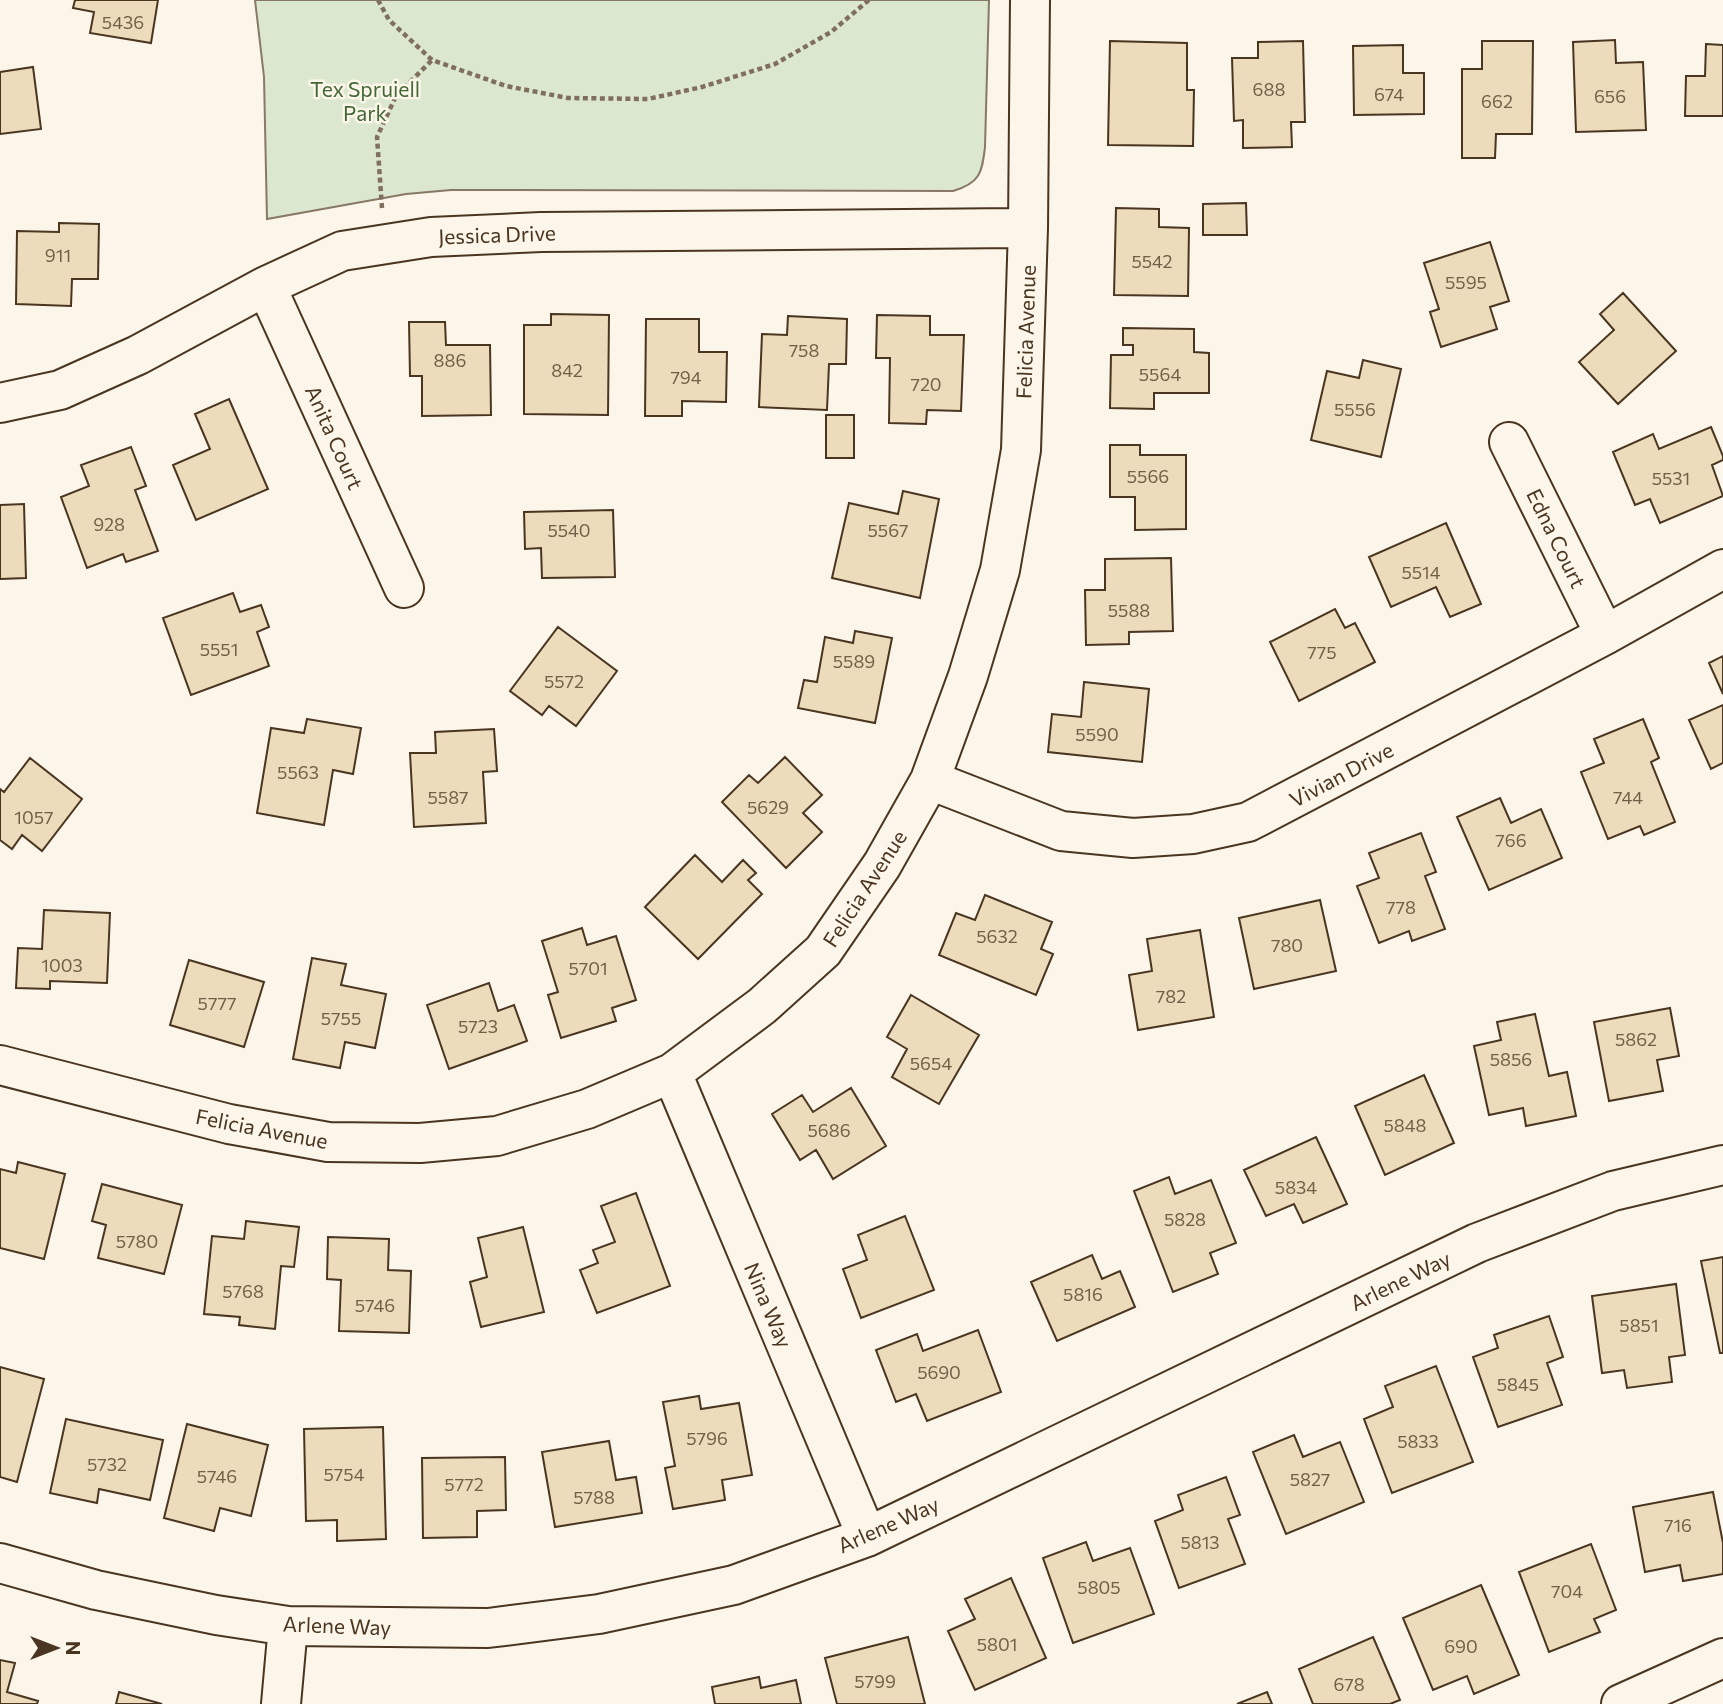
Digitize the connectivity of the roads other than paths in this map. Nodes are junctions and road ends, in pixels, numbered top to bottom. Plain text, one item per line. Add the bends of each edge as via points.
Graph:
1 (1030, 0) edge
2 (1028, 228) junction
3 (266, 286) junction
4 (0, 403) edge
5 (1509, 442) dead end
6 (1723, 569) edge
7 (404, 588) dead end
8 (1605, 635) junction
9 (930, 780) junction
10 (0, 1065) edge
11 (672, 1073) junction
12 (1723, 1165) edge
13 (867, 1537) junction
14 (0, 1563) edge
15 (288, 1626) junction
16 (1723, 1658) edge
17 (1624, 1703) edge
18 (281, 1704) edge

1 - 2 street, Felicia Avenue
2 - 3 street, Jessica Drive via 431,237 342,251
2 - 9 street, Felicia Avenue via 1021,450 1000,570
3 - 4 street, Jessica Drive via 138,355 60,390
3 - 7 street, Anita Court
5 - 8 street, Edna Court
6 - 8 street, Vivian Drive
8 - 9 street, Vivian Drive via 1248,822 1193,834 1133,838 1061,831
9 - 11 street, Felicia Avenue via 882,866 823,951 762,1006
10 - 11 street, Felicia Avenue via 229,1124 341,1143 420,1143 496,1136 587,1109
11 - 13 street, Nina Way
12 - 13 street, Arlene Way via 1613,1191 1477,1243
13 - 15 street, Arlene Way via 734,1585 599,1614 488,1628
14 - 15 street, Arlene Way via 96,1590
15 - 18 street
16 - 17 street

